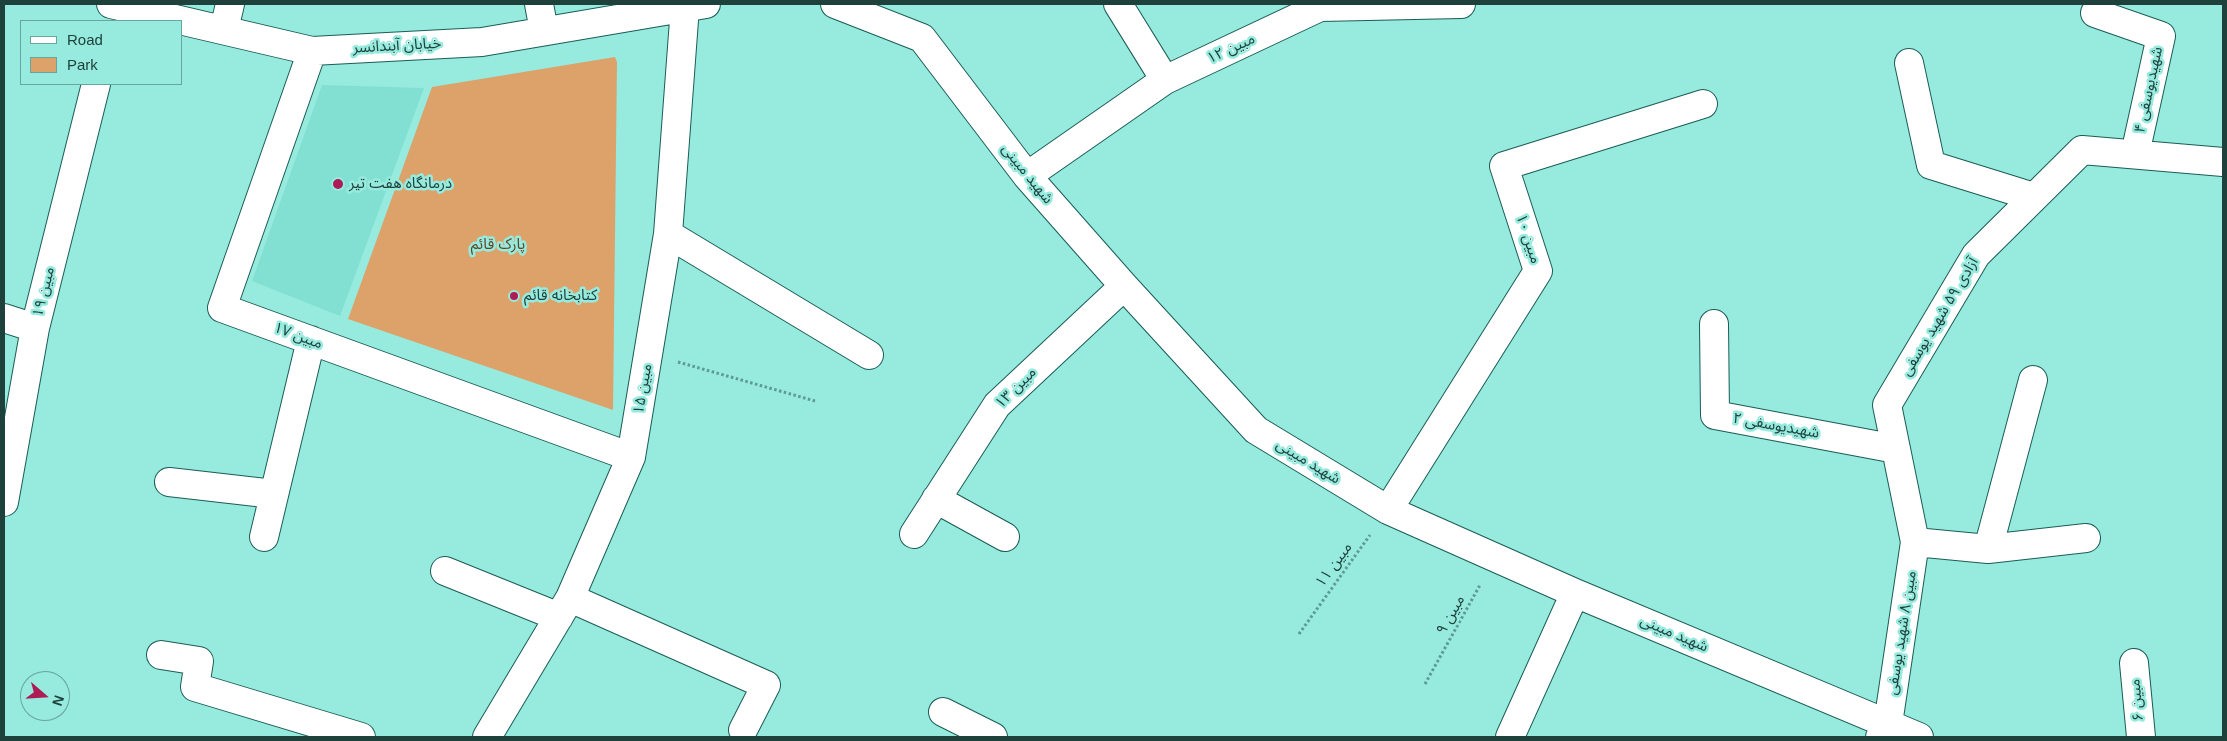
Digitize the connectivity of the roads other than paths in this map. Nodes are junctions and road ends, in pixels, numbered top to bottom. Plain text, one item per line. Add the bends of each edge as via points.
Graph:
1 (230, 4) edge
2 (539, 4) edge
3 (835, 4) edge
4 (1118, 4) edge
5 (1461, 4) edge
6 (696, 6) edge
7 (863, 9) edge
8 (113, 10) edge
9 (2095, 13) dead end
10 (168, 20) edge
11 (182, 22) edge
12 (224, 30) junction
13 (544, 31) junction
14 (312, 51) junction
15 (1909, 62) dead end
16 (1165, 80) junction
17 (96, 85) edge
18 (1703, 104) dead end
19 (2134, 154) junction
20 (2223, 162) edge
21 (1027, 176) junction
22 (2034, 197) junction
23 (668, 234) junction
24 (1124, 286) junction
25 (4, 318) edge
26 (1714, 324) dead end
27 (35, 328) junction
28 (311, 340) junction
29 (869, 355) dead end
30 (2032, 380) dead end
31 (1896, 449) junction
32 (631, 457) junction
33 (169, 482) dead end
34 (274, 494) junction
35 (936, 499) junction
36 (4, 502) edge
37 (1388, 510) junction
38 (914, 534) dead end
39 (264, 537) dead end
40 (1005, 537) dead end
41 (2086, 538) dead end
42 (1916, 542) junction
43 (1988, 549) junction
44 (445, 571) dead end
45 (1575, 593) junction
46 (564, 608) junction
47 (161, 655) dead end
48 (2134, 663) dead end
49 (943, 712) dead end
50 (743, 730) dead end
51 (1884, 731) edge
52 (361, 737) edge
53 (487, 737) edge
54 (992, 737) edge
55 (1510, 737) edge
56 (1919, 737) edge
57 (2141, 737) edge

1 - 12 street
2 - 13 street
3 - 7 street, شهید مبینی
4 - 16 street
5 - 16 street, مبین ۱۲ via 1320,7
6 - 13 street, خیابان آبندانسر
6 - 23 street, مبین ۱۵
7 - 21 street, شهید مبینی via 922,38
8 - 10 street, خیابان آبندانسر
9 - 19 street, شهیدیوسفی ۴ via 2161,36
11 - 12 street, خیابان آبندانسر
12 - 14 street, خیابان آبندانسر
13 - 14 street, خیابان آبندانسر via 482,42
14 - 28 street, مبین ۱۷ via 222,308
15 - 22 street via 1931,164
16 - 21 street, مبین ۱۲
17 - 27 street, مبین ۱۹
18 - 37 street, مبین ۱۰ via 1504,166 1538,271
19 - 20 street, آزادی ۵۹ شهید یوسفی
19 - 22 street, آزادی ۵۹ شهید یوسفی via 2082,150
21 - 24 street, شهید مبینی
22 - 31 street, آزادی ۵۹ شهید یوسفی via 1976,254 1888,404
23 - 29 street
23 - 32 street, مبین ۱۵
24 - 35 street, مبین ۱۳ via 997,405
24 - 37 street, شهید مبینی via 1256,430
25 - 27 street
26 - 31 street, شهیدیوسفی ۲ via 1715,415
27 - 36 street, مبین ۱۹
28 - 32 street, مبین ۱۷
28 - 34 street
30 - 43 street
31 - 42 street, آزادی ۵۹ شهید یوسفی
32 - 46 street, مبین ۱۵
33 - 34 street
34 - 39 street
35 - 38 street, مبین ۱۳
35 - 40 street
37 - 45 street, شهید مبینی
41 - 43 street
42 - 43 street
42 - 51 street, مبین ۸ شهید یوسفی
44 - 46 street
45 - 51 street, شهید مبینی
45 - 55 street
46 - 50 street via 766,685
46 - 53 street, مبین ۱۵
47 - 52 street via 199,661 195,687
48 - 57 street, مبین ۶
49 - 54 street
51 - 56 street, شهید مبینی

